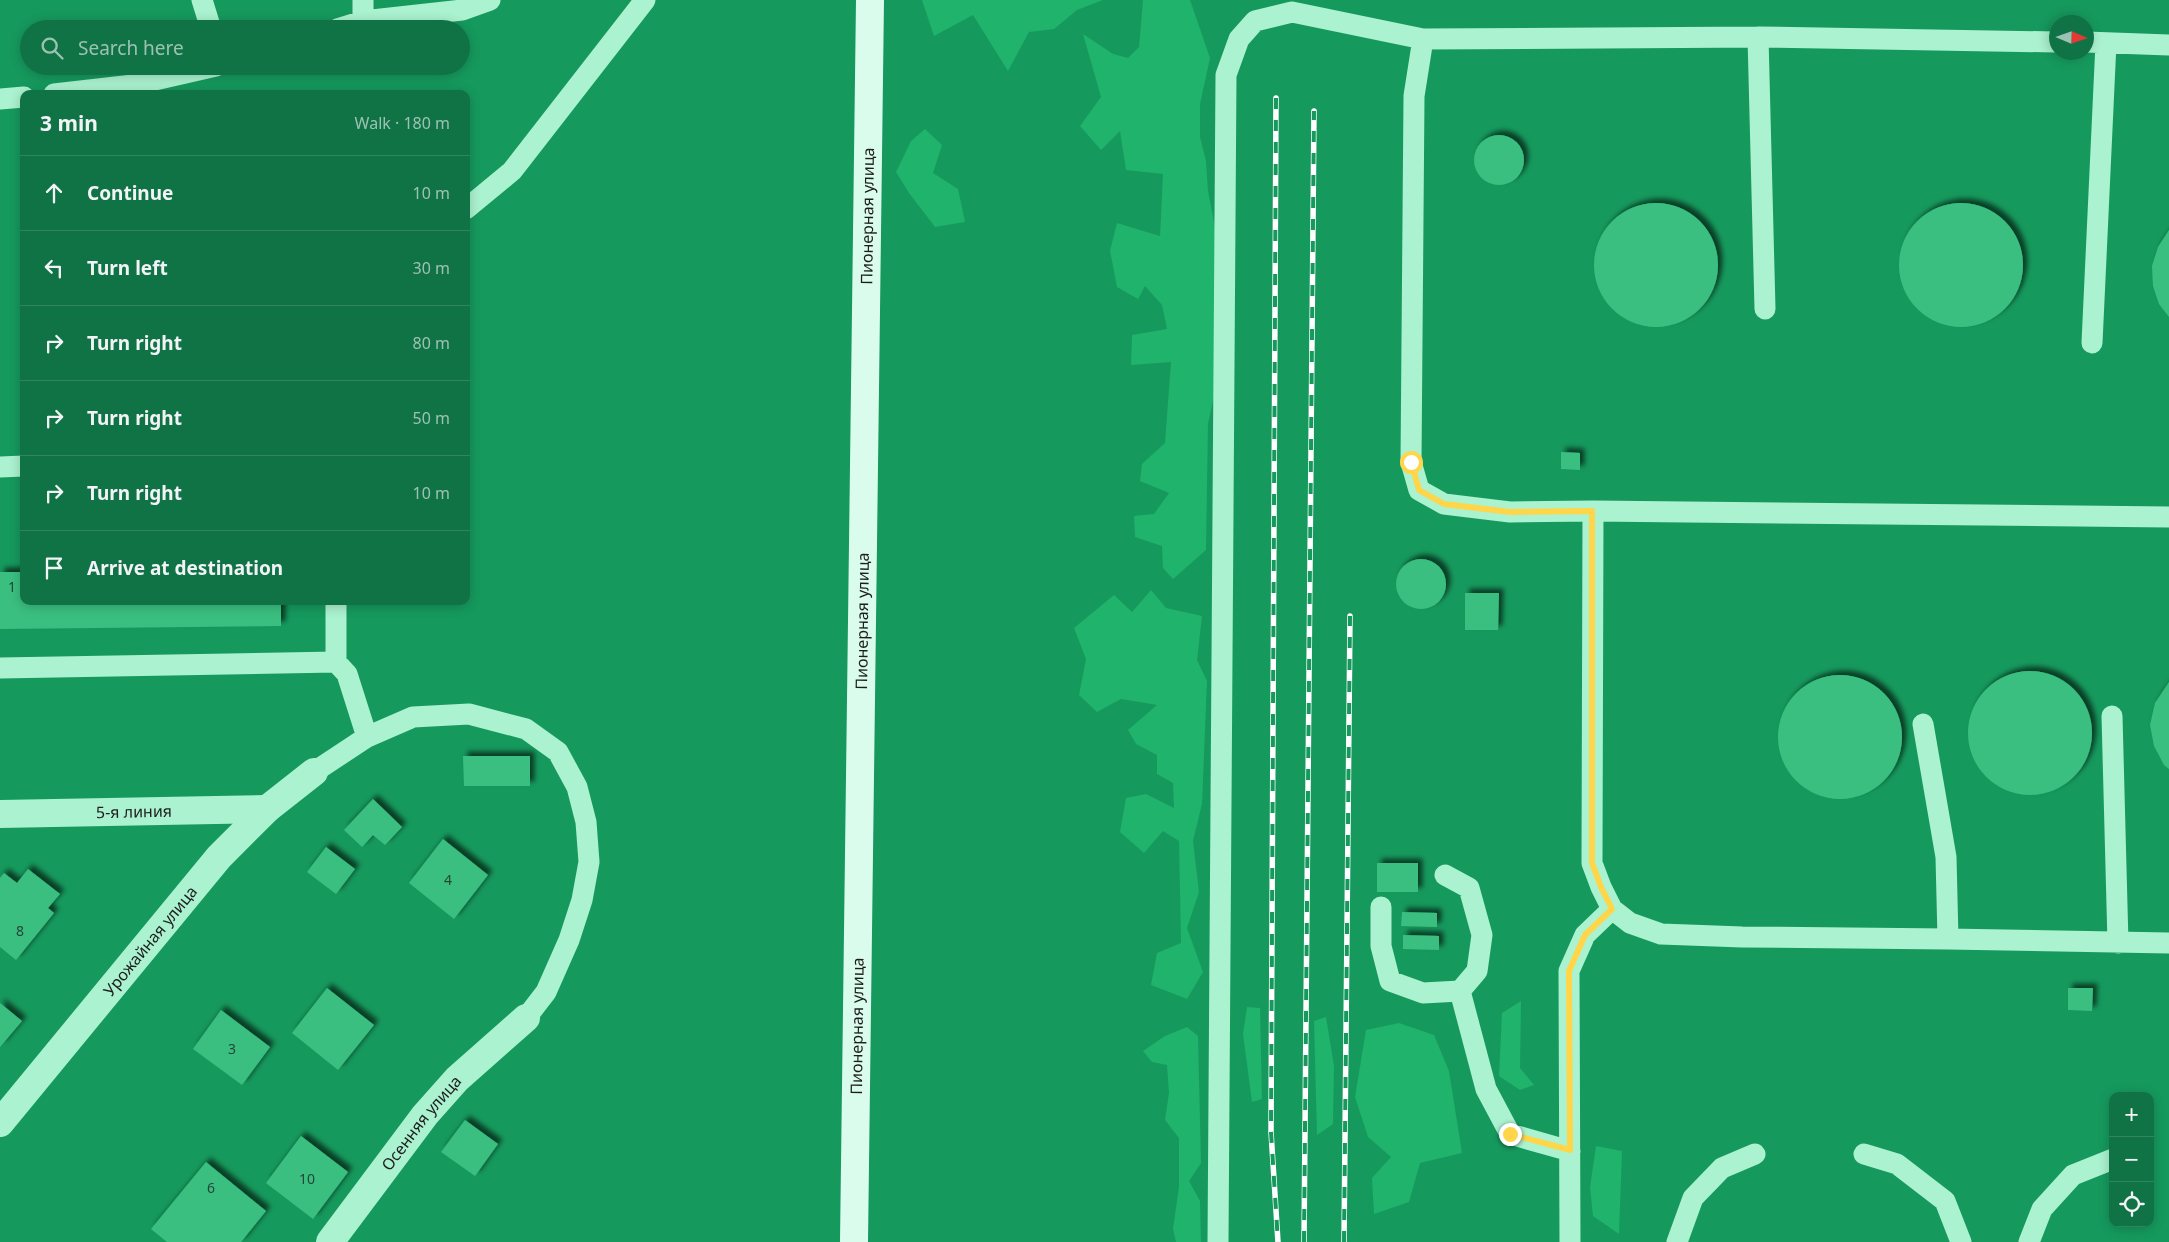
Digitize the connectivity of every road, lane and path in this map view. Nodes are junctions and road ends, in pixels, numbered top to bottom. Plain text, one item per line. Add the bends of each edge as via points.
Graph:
1 (202, 0) edge
2 (490, 0) edge
3 (645, 0) edge
4 (870, 0) edge
5 (363, 10) edge
6 (209, 20) edge
7 (349, 20) edge
8 (1758, 37) junction
9 (1422, 39) junction
10 (2049, 42) edge
11 (2096, 43) edge
12 (2169, 45) edge
13 (177, 75) edge
14 (89, 90) edge
15 (20, 98) edge
16 (0, 100) edge
17 (470, 206) edge
18 (1765, 309) dead end
19 (2092, 343) dead end
20 (0, 466) edge
21 (20, 466) edge
22 (1592, 511) junction
23 (2169, 517) edge
24 (336, 605) edge
25 (336, 662) junction
26 (0, 668) edge
27 (2112, 716) dead end
28 (1923, 724) dead end
29 (367, 737) junction
30 (314, 772) joint
31 (267, 809) junction
32 (0, 814) edge
33 (1445, 875) dead end
34 (1381, 906) dead end
35 (1612, 909) junction
36 (1948, 939) junction
37 (2118, 943) junction
38 (2169, 944) edge
39 (1460, 991) junction
40 (526, 1018) joint
41 (0, 1123) edge
42 (1570, 1150) junction
43 (1755, 1154) dead end
44 (1864, 1154) dead end
45 (2109, 1161) edge
46 (330, 1242) edge
47 (854, 1242) edge
48 (1218, 1242) edge
49 (1570, 1242) edge
50 (1677, 1242) edge
51 (1961, 1242) edge
52 (2029, 1242) edge

1 - 6 lane
2 - 5 lane via 462,10
3 - 17 lane via 512,171
4 - 47 street, Пионерная улица
5 - 7 lane
8 - 9 lane
8 - 10 lane
8 - 18 lane
9 - 22 lane via 1414,96 1411,462 1419,490 1444,504 1510,512
9 - 48 lane via 1292,12 1255,21 1239,39 1226,75
11 - 12 lane
11 - 19 lane
13 - 14 lane
15 - 16 lane
20 - 21 lane
22 - 23 lane
22 - 35 lane via 1592,863
24 - 25 lane
25 - 26 lane
25 - 29 lane via 347,674
27 - 37 lane
28 - 36 lane via 1946,857
29 - 30 lane
29 - 40 lane via 413,717 469,714 526,729 558,752 577,787 586,822 589,862 570,940 546,992
30 - 31 street, Урожайная улица
31 - 32 street, 5-я линия
31 - 41 street, Урожайная улица via 219,857
33 - 39 lane via 1469,888 1482,935 1477,971
34 - 39 lane via 1381,946 1390,981 1423,994
35 - 36 lane via 1630,924 1661,934
35 - 42 lane via 1585,935 1569,971
36 - 37 lane
37 - 38 lane
39 - 42 lane via 1486,1090 1510,1134
40 - 46 street, Осенняя улица via 444,1093
42 - 49 lane
43 - 50 lane via 1722,1168 1693,1198
44 - 51 lane via 1897,1164 1945,1201
45 - 52 lane via 2072,1175 2042,1210

